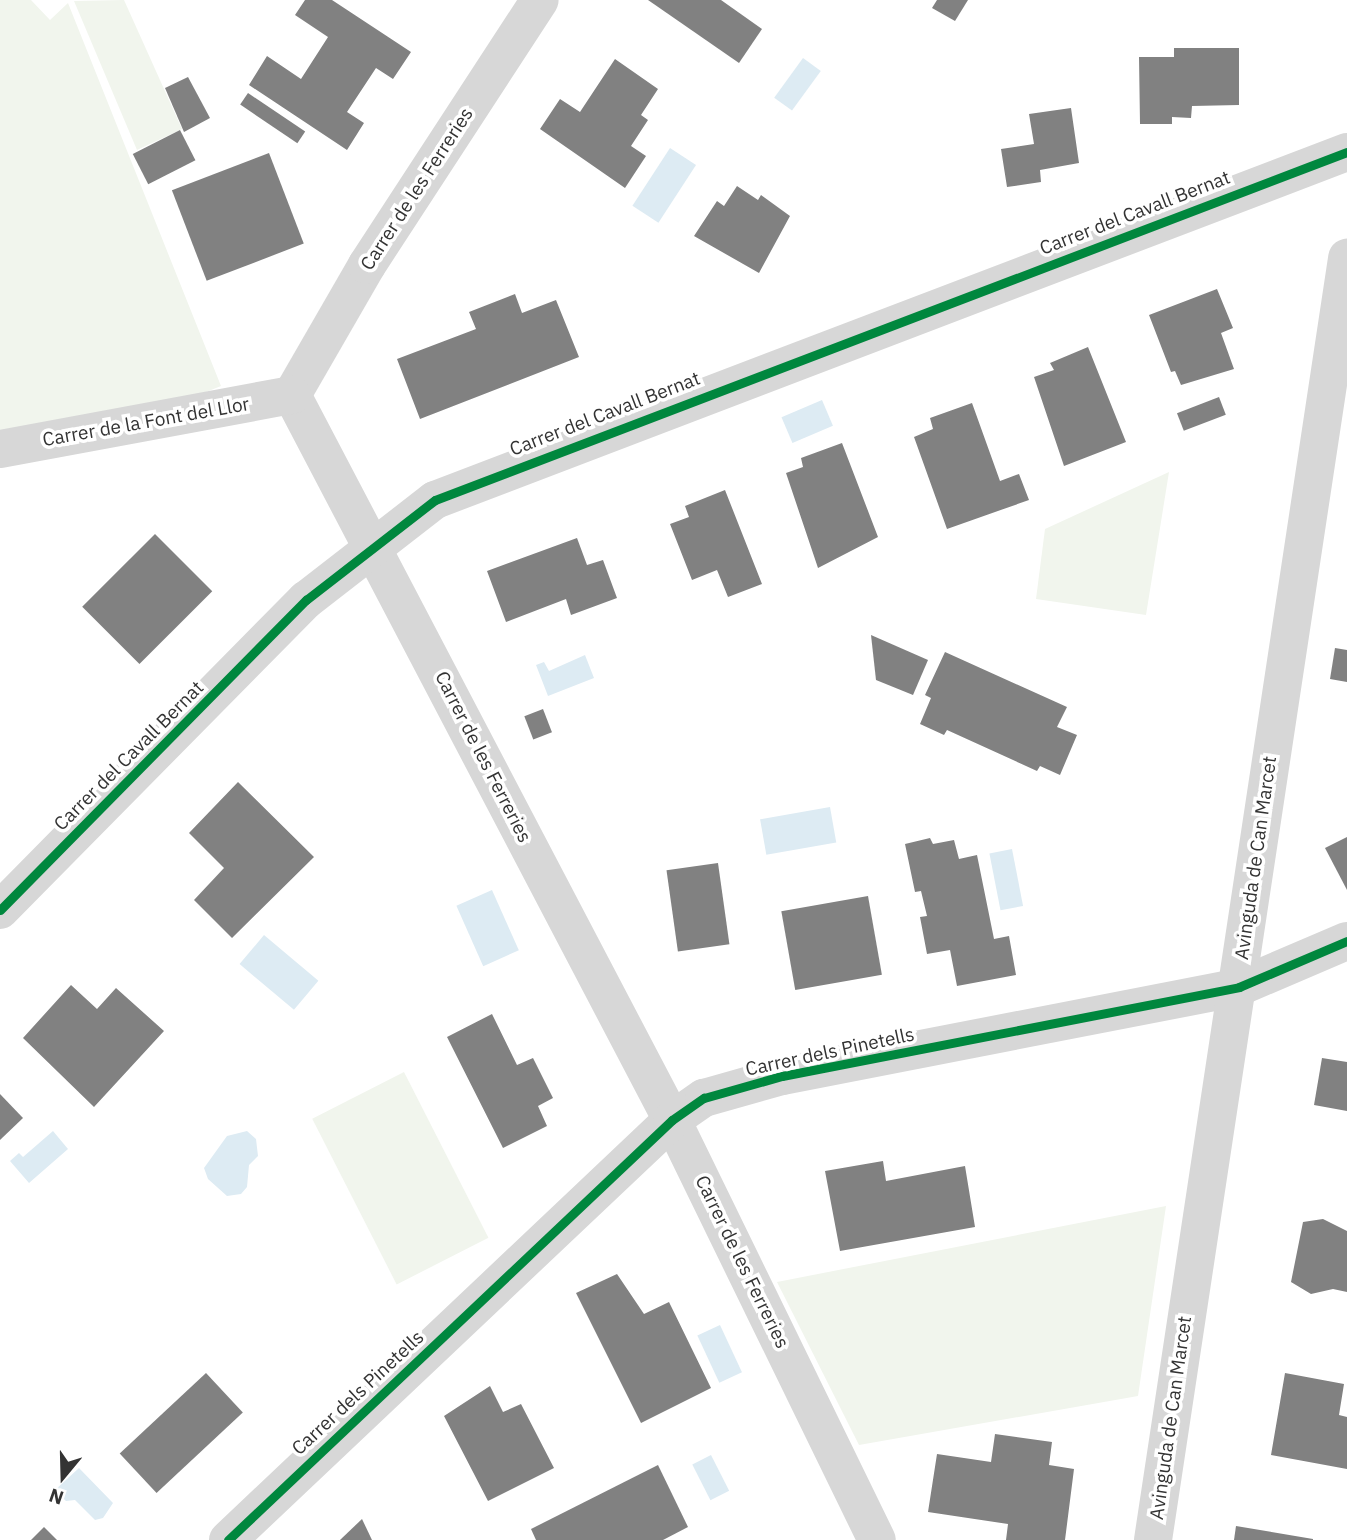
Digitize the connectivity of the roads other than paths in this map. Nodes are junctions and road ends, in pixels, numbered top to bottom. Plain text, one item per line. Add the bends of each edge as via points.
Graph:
1 (540, 0) edge
2 (1347, 152) edge
3 (1347, 258) edge
4 (292, 395) junction
5 (0, 449) edge
6 (374, 546) junction
7 (0, 909) edge
8 (1347, 941) edge
9 (1239, 987) junction
10 (672, 1120) junction
11 (228, 1540) edge
12 (877, 1540) edge
13 (1153, 1540) edge

1 - 4 street, Carrer de les Ferreries via 367,265
2 - 6 street, Carrer del Cavall Bernat via 496,474 435,500
3 - 9 street, Avinguda de Can Marcet
4 - 5 street, Carrer de la Font del Llor
4 - 6 street, Carrer de les Ferreries
6 - 7 street, Carrer del Cavall Bernat via 306,600
6 - 10 street, Carrer de les Ferreries
8 - 9 street, Carrer dels Pinetells
9 - 10 street, Carrer dels Pinetells via 782,1076 704,1098
9 - 13 street, Avinguda de Can Marcet
10 - 11 street, Carrer dels Pinetells
10 - 12 street, Carrer de les Ferreries

